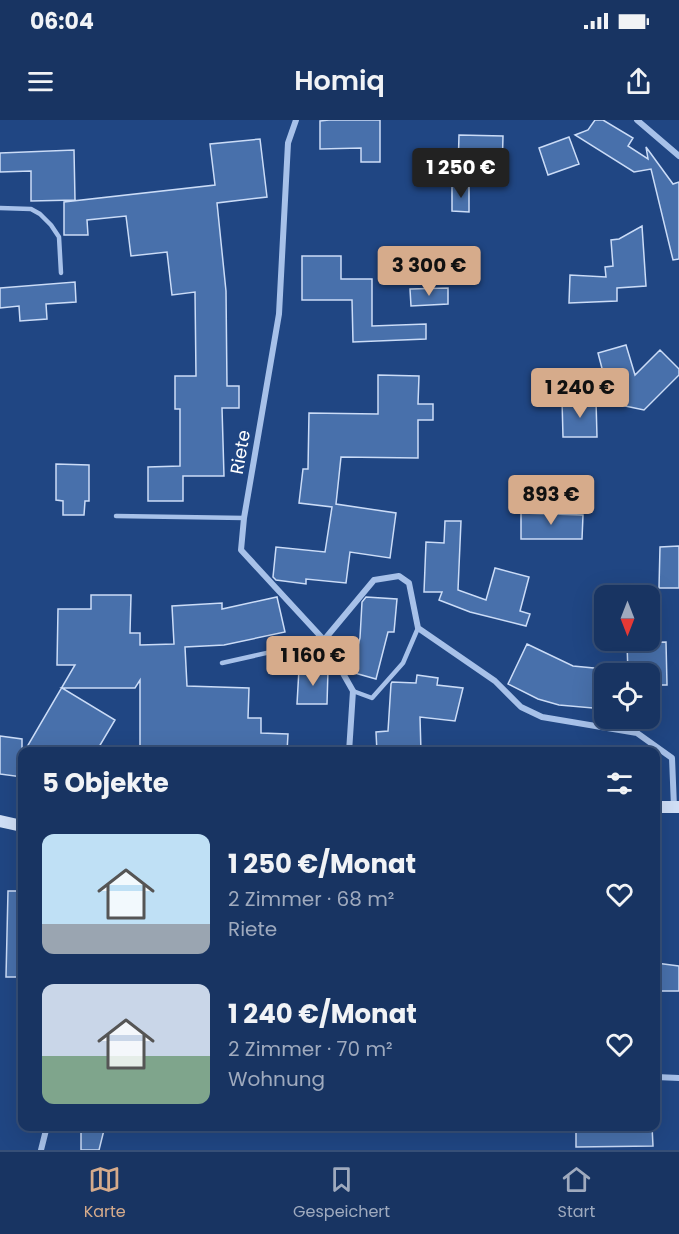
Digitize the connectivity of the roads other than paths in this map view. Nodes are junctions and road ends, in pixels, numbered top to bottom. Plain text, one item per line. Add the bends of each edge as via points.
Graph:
1 (296, 120) edge
2 (637, 120) edge
3 (679, 156) edge
4 (0, 208) edge
5 (61, 273) dead end
6 (116, 516) dead end
7 (244, 518) junction
8 (418, 628) junction
9 (324, 639) junction
10 (222, 663) dead end
11 (353, 691) junction
12 (349, 747) edge
13 (657, 747) edge
14 (660, 749) edge
15 (660, 807) edge
16 (677, 807) edge
17 (0, 821) edge
18 (18, 825) edge
19 (660, 1077) edge
20 (679, 1078) edge
21 (46, 1131) edge
22 (41, 1150) edge

1 - 7 street, Riete via 288,142 279,314
2 - 3 street
4 - 5 lane via 31,209 51,225 60,241
6 - 7 lane
7 - 9 street, Riete via 242,550
8 - 9 street via 409,583 399,576 374,580
8 - 11 lane via 403,663 372,698
8 - 13 street via 495,681 521,707 542,717 638,733
9 - 10 lane
9 - 11 street, Riete
11 - 12 street
14 - 16 street via 672,758
15 - 16 main road
17 - 18 main road
19 - 20 street
21 - 22 street

